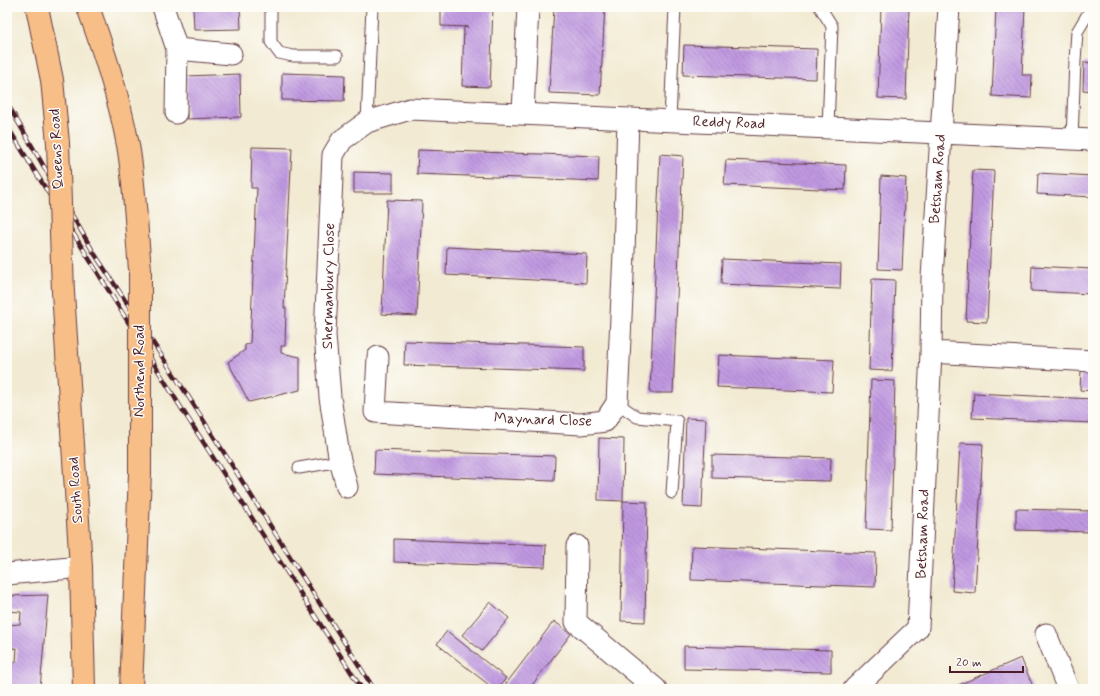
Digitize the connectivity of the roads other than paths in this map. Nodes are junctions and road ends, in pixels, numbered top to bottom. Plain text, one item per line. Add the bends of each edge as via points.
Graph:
1 (37, 7) edge
2 (88, 7) edge
3 (163, 7) edge
4 (271, 7) edge
5 (372, 7) edge
6 (528, 7) edge
7 (675, 7) edge
8 (820, 7) edge
9 (948, 7) edge
10 (1093, 9) edge
11 (177, 49) junction
12 (231, 54) dead end
13 (338, 56) dead end
14 (176, 113) dead end
15 (523, 113) junction
16 (628, 119) junction
17 (670, 120) junction
18 (367, 122) junction
19 (828, 127) junction
20 (941, 132) junction
21 (1072, 139) junction
22 (1093, 140) edge
23 (63, 292) joint
24 (931, 352) junction
25 (378, 357) dead end
26 (1093, 361) edge
27 (617, 403) junction
28 (340, 461) junction
29 (298, 468) dead end
30 (347, 487) dead end
31 (672, 493) dead end
32 (577, 546) dead end
33 (81, 566) junction
34 (7, 574) edge
35 (1046, 634) dead end
36 (84, 689) edge
37 (132, 689) edge
38 (656, 689) edge
39 (854, 689) edge
40 (1068, 689) edge

1 - 23 main road, Queens Road, bridge via 52,80 58,143
2 - 37 main road, Northend Road, bridge via 105,55 128,146 140,269 140,473
3 - 11 street
4 - 13 lane via 271,42 279,53 293,56
5 - 18 lane
6 - 15 street
7 - 17 lane
8 - 19 lane via 832,26
9 - 20 street, Betsham Road
10 - 21 lane via 1077,32
11 - 12 street
11 - 14 street
15 - 16 street, Reddy Road
15 - 18 street, Reddy Road via 410,109
16 - 17 street, Reddy Road
16 - 27 street
17 - 19 street, Reddy Road
18 - 28 street, Shermanbury Close via 342,140 333,155 325,335 330,397
19 - 20 street, Reddy Road
20 - 21 street, Reddy Road
20 - 24 street, Betsham Road via 932,278
21 - 22 street, Reddy Road
23 - 33 main road, South Road
24 - 26 street
24 - 39 street, Betsham Road via 918,628
25 - 27 street, Maynard Close via 375,412 581,424 605,421
27 - 31 lane via 637,417 677,421
28 - 29 lane
28 - 30 street, Shermanbury Close
32 - 38 street via 576,622
33 - 34 street
33 - 36 main road, South Road
35 - 40 street

